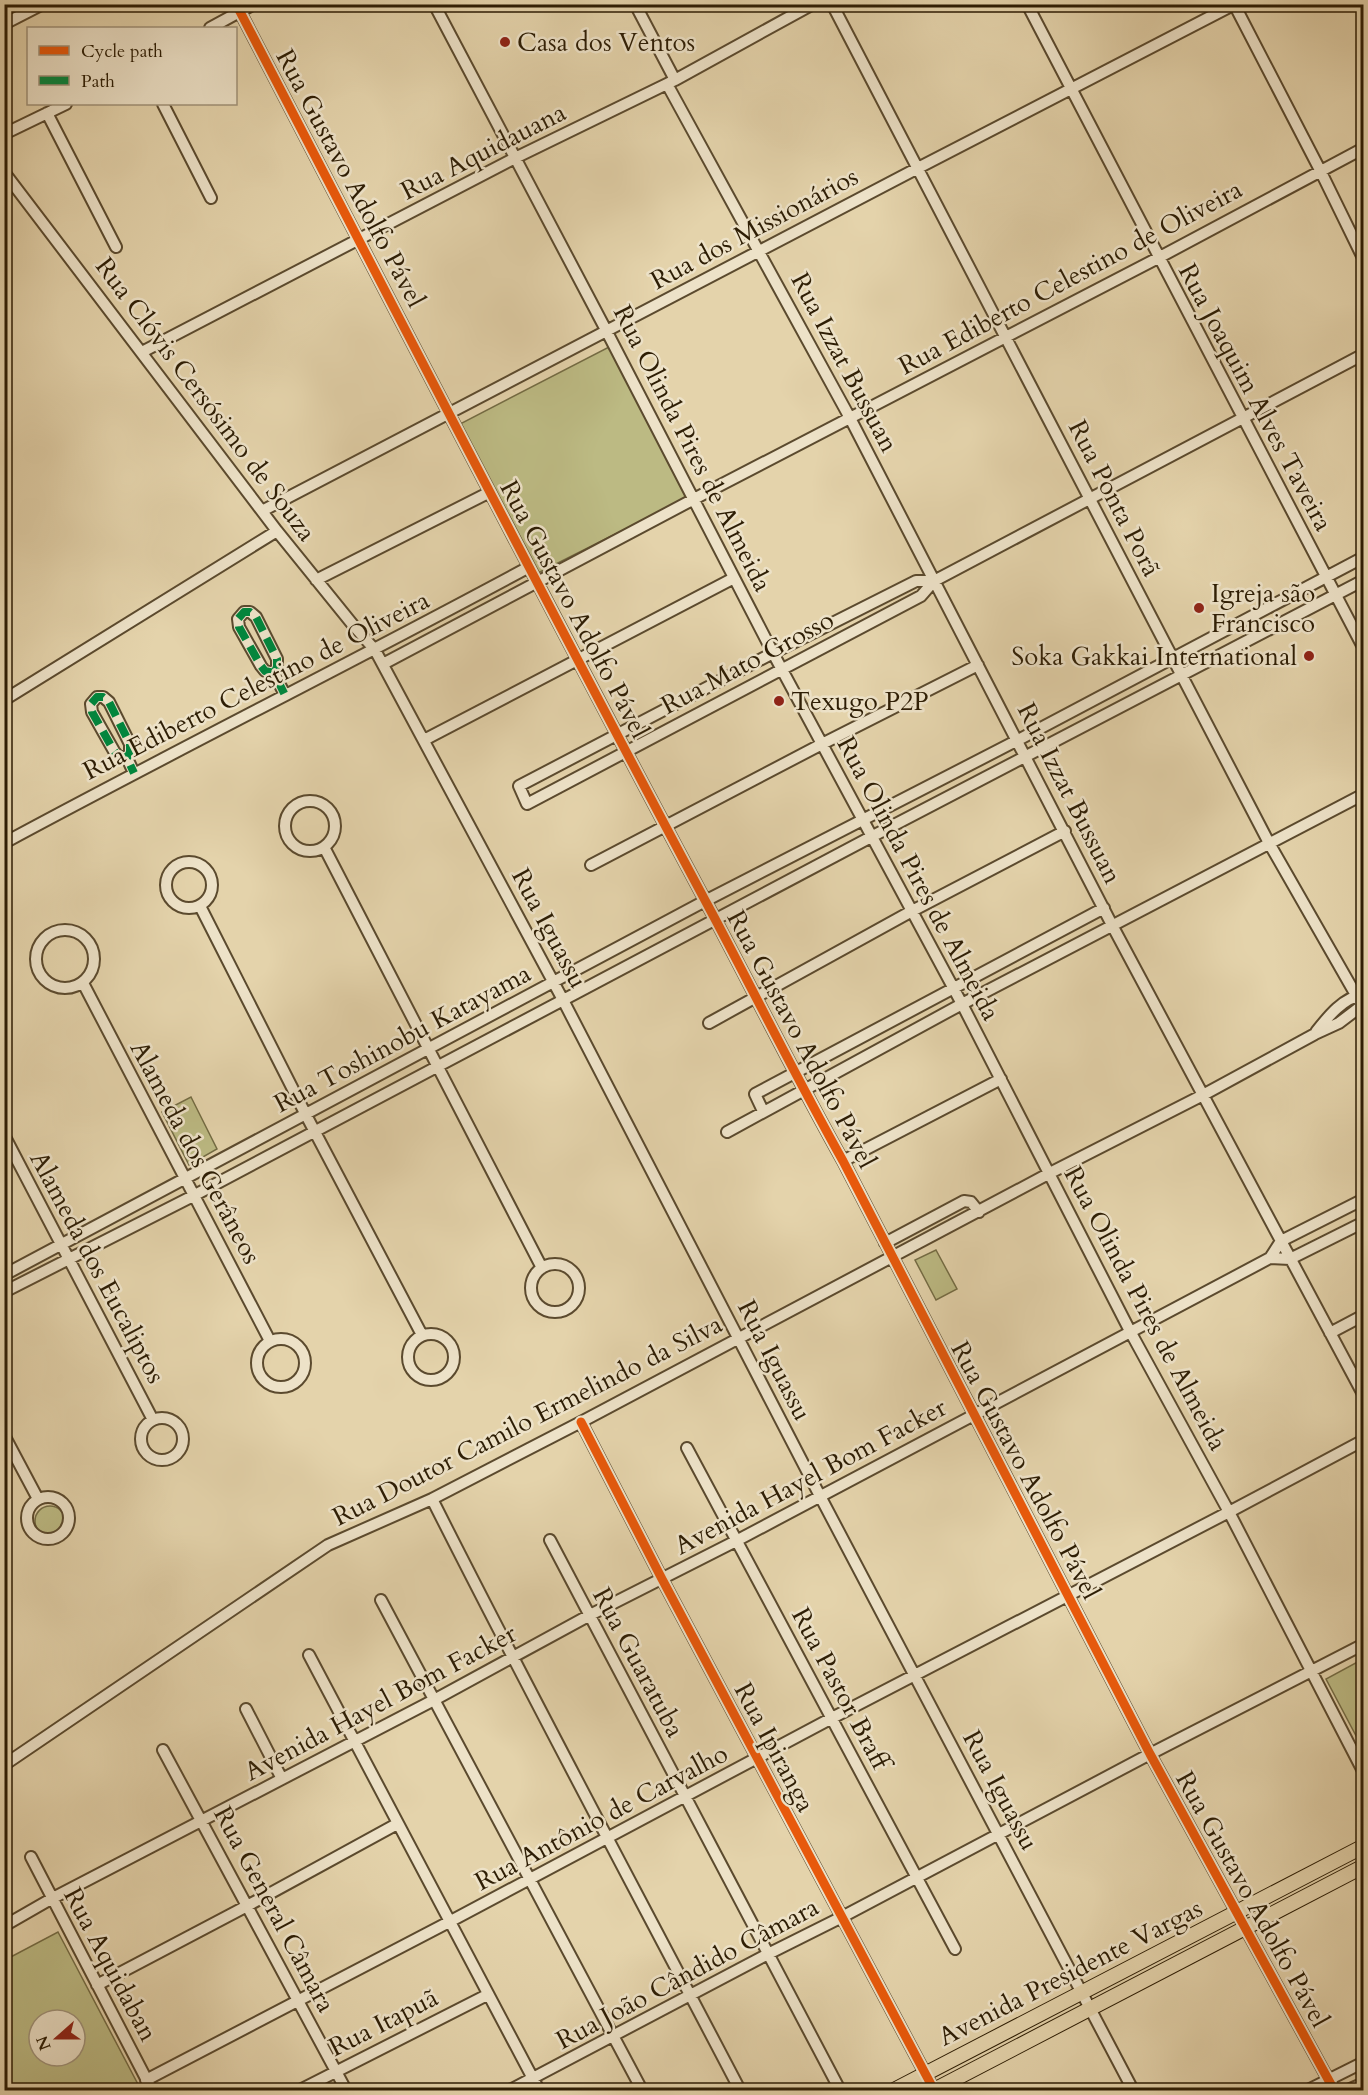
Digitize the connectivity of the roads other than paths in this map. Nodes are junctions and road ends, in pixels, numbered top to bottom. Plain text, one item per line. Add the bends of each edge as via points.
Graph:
1 (43, 4) edge
2 (254, 4) edge
3 (434, 4) edge
4 (635, 4) edge
5 (813, 4) edge
6 (832, 4) edge
7 (1028, 4) edge
8 (1234, 5) edge
9 (238, 8) edge
10 (4, 24) edge
11 (211, 27) edge
12 (671, 82) junction
13 (1073, 88) junction
14 (64, 105) edge
15 (164, 105) edge
16 (47, 113) junction
17 (4, 134) edge
18 (1364, 148) edge
19 (515, 158) junction
20 (918, 168) junction
21 (1320, 170) junction
22 (4, 172) edge
23 (212, 198) dead end
24 (360, 240) junction
25 (116, 247) dead end
26 (760, 251) junction
27 (1158, 258) junction
28 (1364, 261) edge
29 (606, 330) junction
30 (1006, 336) junction
31 (142, 352) junction
32 (1364, 354) edge
33 (450, 414) junction
34 (850, 418) junction
35 (1242, 418) junction
36 (490, 492) junction
37 (1089, 498) junction
38 (694, 499) junction
39 (262, 511) junction
40 (277, 531) junction
41 (1364, 557) edge
42 (529, 567) junction
43 (1326, 577) junction
44 (735, 578) junction
45 (316, 580) junction
46 (1364, 580) edge
47 (934, 581) junction
48 (536, 582) junction
49 (1335, 595) junction
50 (375, 650) junction
51 (1364, 650) edge
52 (773, 653) junction
53 (1172, 658) junction
54 (577, 659) junction
55 (383, 664) junction
56 (978, 664) junction
57 (782, 670) junction
58 (274, 673) junction
59 (1180, 674) junction
60 (285, 695) junction
61 (4, 700) edge
62 (616, 734) junction
63 (424, 740) junction
64 (1018, 740) junction
65 (822, 744) junction
66 (625, 751) junction
67 (1026, 756) junction
68 (127, 758) junction
69 (134, 773) junction
70 (1364, 794) edge
71 (862, 820) junction
72 (664, 827) junction
73 (1065, 831) junction
74 (871, 837) junction
75 (4, 843) edge
76 (1269, 843) junction
77 (324, 847) junction
78 (591, 865) dead end
79 (705, 901) junction
80 (200, 906) junction
81 (1104, 908) junction
82 (912, 912) junction
83 (715, 919) junction
84 (1112, 924) junction
85 (630, 942) junction
86 (639, 959) junction
87 (83, 983) junction
88 (554, 983) junction
89 (954, 989) junction
90 (756, 996) junction
91 (563, 1000) junction
92 (1362, 1002) edge
93 (962, 1004) junction
94 (709, 1023) dead end
95 (428, 1050) junction
96 (436, 1066) junction
97 (794, 1072) junction
98 (1001, 1080) junction
99 (803, 1089) junction
100 (1203, 1095) junction
101 (764, 1111) junction
102 (306, 1115) junction
103 (315, 1131) junction
104 (727, 1132) dead end
105 (4, 1135) edge
106 (843, 1161) junction
107 (1050, 1173) junction
108 (184, 1179) junction
109 (193, 1196) junction
110 (1364, 1199) edge
111 (979, 1212) junction
112 (1364, 1222) edge
113 (1281, 1241) junction
114 (885, 1243) junction
115 (61, 1245) junction
116 (892, 1258) junction
117 (1270, 1258) junction
118 (69, 1259) junction
119 (1290, 1259) junction
120 (542, 1268) junction
121 (4, 1275) edge
122 (4, 1292) edge
123 (1364, 1315) edge
124 (1131, 1333) junction
125 (1330, 1333) junction
126 (422, 1335) junction
127 (739, 1339) junction
128 (270, 1341) junction
129 (1364, 1396) edge
130 (974, 1416) junction
131 (153, 1420) junction
132 (581, 1422) junction
133 (4, 1435) edge
134 (1364, 1440) edge
135 (687, 1448) dead end
136 (820, 1496) junction
137 (38, 1498) junction
138 (432, 1499) junction
139 (1229, 1512) junction
140 (550, 1540) dead end
141 (736, 1541) junction
142 (662, 1579) junction
143 (1068, 1596) junction
144 (381, 1600) dead end
145 (590, 1615) junction
146 (1364, 1644) edge
147 (309, 1655) dead end
148 (512, 1659) junction
149 (1310, 1672) junction
150 (916, 1676) junction
151 (434, 1700) junction
152 (246, 1709) dead end
153 (832, 1718) junction
154 (353, 1741) junction
155 (163, 1750) dead end
156 (1150, 1754) junction
157 (757, 1757) junction
158 (4, 1765) edge
159 (1364, 1773) edge
160 (282, 1779) junction
161 (684, 1797) junction
162 (202, 1821) junction
163 (397, 1824) junction
164 (999, 1833) junction
165 (608, 1837) junction
166 (1364, 1846) edge
167 (31, 1857) dead end
168 (1364, 1866) edge
169 (916, 1878) junction
170 (529, 1879) junction
171 (51, 1899) junction
172 (247, 1906) junction
173 (1236, 1912) junction
174 (842, 1917) junction
175 (449, 1922) junction
176 (4, 1926) edge
177 (1245, 1929) junction
178 (955, 1949) dead end
179 (768, 1954) junction
180 (97, 1985) junction
181 (1081, 1993) junction
182 (487, 1995) junction
183 (690, 1995) junction
184 (298, 2000) junction
185 (1090, 2010) junction
186 (614, 2037) junction
187 (1364, 2062) edge
188 (336, 2072) junction
189 (925, 2074) junction
190 (533, 2079) junction
191 (146, 2080) junction
192 (1328, 2080) junction
193 (1364, 2082) edge
194 (934, 2090) edge
195 (152, 2091) edge
196 (300, 2091) edge
197 (346, 2091) edge
198 (510, 2091) edge
199 (538, 2091) edge
200 (642, 2091) edge
201 (740, 2091) edge
202 (840, 2091) edge
203 (894, 2091) edge
204 (1133, 2091) edge
205 (1308, 2091) edge
206 (1334, 2091) edge
207 (1348, 2091) edge

1 - 10 street
2 - 9 street
3 - 19 street, Rua Olinda Pires de Almeida
4 - 12 street, Rua Izzat Bussuan
5 - 12 street, Rua Aquidauana
6 - 20 street, Rua Ponta Porã
7 - 13 street, Rua Joaquim Alves Taveira
8 - 13 street, Rua dos Missionários
8 - 21 street
9 - 11 street
9 - 24 street, Rua Gustavo Adolfo Pável
12 - 19 street, Rua Aquidauana
12 - 26 street, Rua Izzat Bussuan
13 - 20 street, Rua dos Missionários
13 - 27 street, Rua Joaquim Alves Taveira
14 - 16 street
15 - 23 street
16 - 17 street
16 - 25 street
18 - 21 street, Rua Ediberto Celestino de Oliveira
19 - 24 street, Rua Aquidauana
19 - 29 street, Rua Olinda Pires de Almeida
20 - 26 street, Rua dos Missionários
20 - 30 street, Rua Ponta Porã
21 - 27 street, Rua Ediberto Celestino de Oliveira
21 - 28 street
22 - 31 street, Rua Clóvis Cersósimo de Souza
24 - 31 street, Rua Aquidauana
24 - 33 street, Rua Gustavo Adolfo Pável
26 - 29 street, Rua dos Missionários
26 - 34 street, Rua Izzat Bussuan
27 - 30 street, Rua Ediberto Celestino de Oliveira
27 - 35 street, Rua Joaquim Alves Taveira
29 - 33 street, Rua dos Missionários
29 - 38 street, Rua Olinda Pires de Almeida
30 - 34 street, Rua Ediberto Celestino de Oliveira
30 - 37 street, Rua Ponta Porã
31 - 39 street, Rua Clóvis Cersósimo de Souza
32 - 35 street, Rua Mato Grosso
33 - 36 street, Rua Gustavo Adolfo Pável
33 - 39 street, Rua dos Missionários
34 - 38 street, Rua Ediberto Celestino de Oliveira
34 - 47 street, Rua Izzat Bussuan
35 - 37 street, Rua Mato Grosso
35 - 43 street, Rua Joaquim Alves Taveira
36 - 42 street, Rua Gustavo Adolfo Pável
36 - 45 street
37 - 47 street, Rua Mato Grosso
37 - 53 street, Rua Ponta Porã
38 - 44 street, Rua Olinda Pires de Almeida
38 - 48 street, Rua Ediberto Celestino de Oliveira
39 - 40 street, Rua Clóvis Cersósimo de Souza
40 - 45 street, Rua Clóvis Cersósimo de Souza
40 - 61 street
41 - 43 street, Rua Toshinobu Katayama
42 - 48 street, Rua Gustavo Adolfo Pável
42 - 50 street, Rua Ediberto Celestino de Oliveira
43 - 49 street, Rua Joaquim Alves Taveira
43 - 53 street, Rua Toshinobu Katayama
44 - 52 street, Rua Olinda Pires de Almeida
44 - 54 street
45 - 50 street, Rua Clóvis Cersósimo de Souza
46 - 49 street, Rua Toshinobu Katayama
47 - 52 street, Rua Mato Grosso via 916,581
47 - 56 street, Rua Izzat Bussuan
47 - 57 street, Rua Mato Grosso via 921,596
48 - 54 street, Rua Gustavo Adolfo Pável
48 - 55 street, Rua Ediberto Celestino de Oliveira
49 - 51 street, Rua Joaquim Alves Taveira
49 - 59 street, Rua Toshinobu Katayama
50 - 55 street, Rua Iguassu
50 - 60 street, Rua Ediberto Celestino de Oliveira
52 - 57 street, Rua Olinda Pires de Almeida
52 - 62 street, Rua Mato Grosso
53 - 59 street, Rua Ponta Porã
53 - 64 street, Rua Toshinobu Katayama
54 - 62 street, Rua Gustavo Adolfo Pável
54 - 63 street
55 - 63 street, Rua Iguassu
56 - 64 street, Rua Izzat Bussuan
56 - 65 street
57 - 65 street, Rua Olinda Pires de Almeida
57 - 66 street, Rua Mato Grosso
58 - 58 street via 277,659 256,617 244,612 238,619 239,627 261,666
58 - 60 street
59 - 67 street, Rua Toshinobu Katayama
59 - 76 street, Rua Ponta Porã
60 - 69 street, Rua Ediberto Celestino de Oliveira
62 - 66 street, Rua Gustavo Adolfo Pável
62 - 66 street, Rua Mato Grosso via 519,786 527,804
63 - 88 street, Rua Iguassu
64 - 67 street, Rua Izzat Bussuan
64 - 71 street, Rua Toshinobu Katayama
65 - 71 street, Rua Olinda Pires de Almeida
65 - 72 street
66 - 72 street, Rua Gustavo Adolfo Pável
67 - 73 street, Rua Izzat Bussuan
67 - 74 street, Rua Toshinobu Katayama
68 - 68 street via 130,744 109,702 97,697 91,704 92,712 114,751
68 - 69 street
69 - 75 street, Rua Ediberto Celestino de Oliveira
70 - 76 street
71 - 74 street, Rua Olinda Pires de Almeida
71 - 79 street, Rua Toshinobu Katayama
72 - 78 street
72 - 79 street, Rua Gustavo Adolfo Pável
73 - 81 street, Rua Izzat Bussuan
73 - 82 street
74 - 82 street, Rua Olinda Pires de Almeida
74 - 83 street, Rua Toshinobu Katayama
76 - 84 street
76 - 92 street, Rua Ponta Porã
77 - 77 street via 334,833 333,815 321,803 304,801 296,805 286,818 289,841 309,851
77 - 95 street
79 - 83 street, Rua Gustavo Adolfo Pável
79 - 85 street, Rua Toshinobu Katayama
80 - 80 street via 211,894 212,878 195,862 179,864 168,874 168,896 186,909
80 - 102 street
81 - 84 street, Rua Izzat Bussuan
81 - 89 street
82 - 89 street, Rua Olinda Pires de Almeida
82 - 90 street
83 - 86 street, Rua Toshinobu Katayama
83 - 90 street, Rua Gustavo Adolfo Pável
84 - 93 street
84 - 100 street, Rua Izzat Bussuan
85 - 86 street
85 - 88 street, Rua Toshinobu Katayama
86 - 91 street, Rua Toshinobu Katayama
87 - 87 street via 95,959 89,941 64,929 47,935 36,952 39,972 45,981 63,989
87 - 108 street, Alameda dos Gerâneos
88 - 91 street, Rua Iguassu
88 - 95 street, Rua Toshinobu Katayama
89 - 93 street, Rua Olinda Pires de Almeida
89 - 97 street
90 - 94 street
90 - 97 street, Rua Gustavo Adolfo Pável
91 - 96 street, Rua Toshinobu Katayama
91 - 127 street, Rua Iguassu
92 - 100 street, Rua Doutor Camilo Ermelindo da Silva via 1331,1013 1315,1034
93 - 98 street, Rua Olinda Pires de Almeida
93 - 99 street
95 - 96 street
95 - 102 street, Rua Toshinobu Katayama
96 - 103 street, Rua Toshinobu Katayama
96 - 120 street
97 - 99 street, Rua Gustavo Adolfo Pável
97 - 101 street via 755,1094
98 - 106 street
98 - 107 street, Rua Olinda Pires de Almeida
99 - 101 street
99 - 106 street, Rua Gustavo Adolfo Pável
100 - 107 street, Rua Doutor Camilo Ermelindo da Silva
100 - 113 street, Rua Izzat Bussuan
101 - 104 street
102 - 103 street
102 - 108 street, Rua Toshinobu Katayama
103 - 109 street, Rua Toshinobu Katayama
103 - 126 street
105 - 115 street, Alameda dos Eucaliptos
106 - 114 street, Rua Gustavo Adolfo Pável
107 - 111 street, Rua Doutor Camilo Ermelindo da Silva
107 - 124 street, Rua Olinda Pires de Almeida
108 - 109 street, Alameda dos Gerâneos
108 - 115 street, Rua Toshinobu Katayama
109 - 118 street, Rua Toshinobu Katayama
109 - 128 street, Alameda dos Gerâneos
110 - 113 street
111 - 114 street via 971,1202 964,1201
111 - 116 street, Rua Doutor Camilo Ermelindo da Silva
112 - 119 street
113 - 117 street, Avenida Hayel Bom Facker
113 - 119 street, Rua Izzat Bussuan
114 - 116 street, Rua Gustavo Adolfo Pável
115 - 118 street, Alameda dos Eucaliptos
115 - 121 street, Rua Toshinobu Katayama
116 - 127 street, Rua Doutor Camilo Ermelindo da Silva
116 - 130 street, Rua Gustavo Adolfo Pável
117 - 119 street
117 - 124 street, Avenida Hayel Bom Facker
118 - 122 street, Rua Toshinobu Katayama
118 - 131 street, Alameda dos Eucaliptos
119 - 125 street, Rua Izzat Bussuan
120 - 120 street via 533,1281 533,1297 543,1309 559,1312 573,1305 579,1291 576,1276 557,1264
123 - 125 street
124 - 130 street, Avenida Hayel Bom Facker
124 - 139 street, Rua Olinda Pires de Almeida
125 - 129 street, Rua Izzat Bussuan
126 - 126 street via 408,1352 409,1366 426,1380 441,1378 452,1367 453,1352 438,1335
127 - 132 street, Rua Doutor Camilo Ermelindo da Silva
127 - 136 street, Rua Iguassu
128 - 128 street via 259,1353 258,1369 274,1386 289,1385 301,1375 303,1353 285,1339
130 - 136 street, Avenida Hayel Bom Facker
130 - 143 street, Rua Gustavo Adolfo Pável
131 - 131 street, Alameda dos Eucaliptos via 143,1430 142,1444 150,1456 171,1458 181,1449 181,1429 166,1418
132 - 138 street, Rua Doutor Camilo Ermelindo da Silva
132 - 142 street, Rua Ipiranga
133 - 137 street
134 - 139 street, Rua Antônio de Carvalho
135 - 141 street, Rua Pastor Braff
136 - 141 street, Avenida Hayel Bom Facker
136 - 150 street, Rua Iguassu
137 - 137 street via 29,1508 30,1528 40,1538 60,1536 70,1517 65,1504 52,1497
138 - 148 street
138 - 158 street, Rua Doutor Camilo Ermelindo da Silva via 328,1545
139 - 143 street, Rua Antônio de Carvalho
139 - 149 street, Rua Olinda Pires de Almeida
140 - 145 street, Rua Guaratuba
141 - 142 street, Avenida Hayel Bom Facker
141 - 153 street, Rua Pastor Braff
142 - 145 street, Avenida Hayel Bom Facker
142 - 157 street, Rua Ipiranga
143 - 150 street, Rua Antônio de Carvalho
143 - 156 street, Rua Gustavo Adolfo Pável
144 - 151 street
145 - 148 street, Avenida Hayel Bom Facker
145 - 161 street, Rua Guaratuba
146 - 149 street, Rua João Cândido Câmara
147 - 154 street
148 - 151 street, Avenida Hayel Bom Facker
148 - 165 street
149 - 156 street, Rua João Cândido Câmara
149 - 159 street, Rua Olinda Pires de Almeida
150 - 153 street, Rua Antônio de Carvalho
150 - 164 street, Rua Iguassu
151 - 154 street, Avenida Hayel Bom Facker
151 - 170 street
152 - 160 street
153 - 157 street, Rua Antônio de Carvalho
153 - 169 street, Rua Pastor Braff
154 - 160 street, Avenida Hayel Bom Facker
154 - 163 street
155 - 162 street, Rua General Câmara
156 - 164 street, Rua João Cândido Câmara
156 - 173 street, Rua Gustavo Adolfo Pável
157 - 161 street, Rua Antônio de Carvalho
157 - 174 street, Rua Ipiranga
160 - 162 street, Avenida Hayel Bom Facker
161 - 165 street, Rua Antônio de Carvalho
161 - 179 street, Rua Guaratuba
162 - 171 street, Avenida Hayel Bom Facker
162 - 172 street, Rua General Câmara
163 - 172 street
163 - 175 street
164 - 169 street, Rua João Cândido Câmara
164 - 181 street, Rua Iguassu
165 - 170 street, Rua Antônio de Carvalho
165 - 183 street
166 - 173 main road, Avenida Presidente Vargas
167 - 171 street, Rua Aquidaban
168 - 177 main road, Avenida Presidente Vargas
169 - 174 street, Rua João Cândido Câmara
169 - 178 street, Rua Pastor Braff
170 - 175 street, Rua Antônio de Carvalho
170 - 186 street
171 - 176 street, Avenida Hayel Bom Facker
171 - 180 street, Rua Aquidaban
172 - 180 street
172 - 184 street, Rua General Câmara
173 - 177 street, Rua Gustavo Adolfo Pável
173 - 181 main road, Avenida Presidente Vargas
174 - 179 street, Rua João Cândido Câmara
174 - 189 street, Rua Ipiranga
175 - 182 street
175 - 184 street, Rua Antônio de Carvalho
177 - 185 main road, Avenida Presidente Vargas
177 - 192 street, Rua Gustavo Adolfo Pável
179 - 183 street, Rua João Cândido Câmara
179 - 202 street, Rua Guaratuba
180 - 191 street, Rua Aquidaban
181 - 185 street, Rua Iguassu
181 - 189 main road, Avenida Presidente Vargas
182 - 188 street, Rua Itapuã
182 - 190 street
183 - 186 street, Rua João Cândido Câmara
183 - 201 street
184 - 188 street, Rua General Câmara
184 - 191 street, Rua Antônio de Carvalho
185 - 194 main road, Avenida Presidente Vargas
185 - 204 street, Rua Iguassu
186 - 190 street, Rua João Cândido Câmara
186 - 200 street
187 - 192 street
188 - 196 street, Rua Itapuã
188 - 197 street, Rua General Câmara
189 - 194 street, Rua Ipiranga
189 - 203 main road, Avenida Presidente Vargas
190 - 198 street, Rua João Cândido Câmara
190 - 199 street
191 - 195 street, Rua Aquidaban
192 - 205 street
192 - 206 street, Rua Gustavo Adolfo Pável
193 - 207 street

